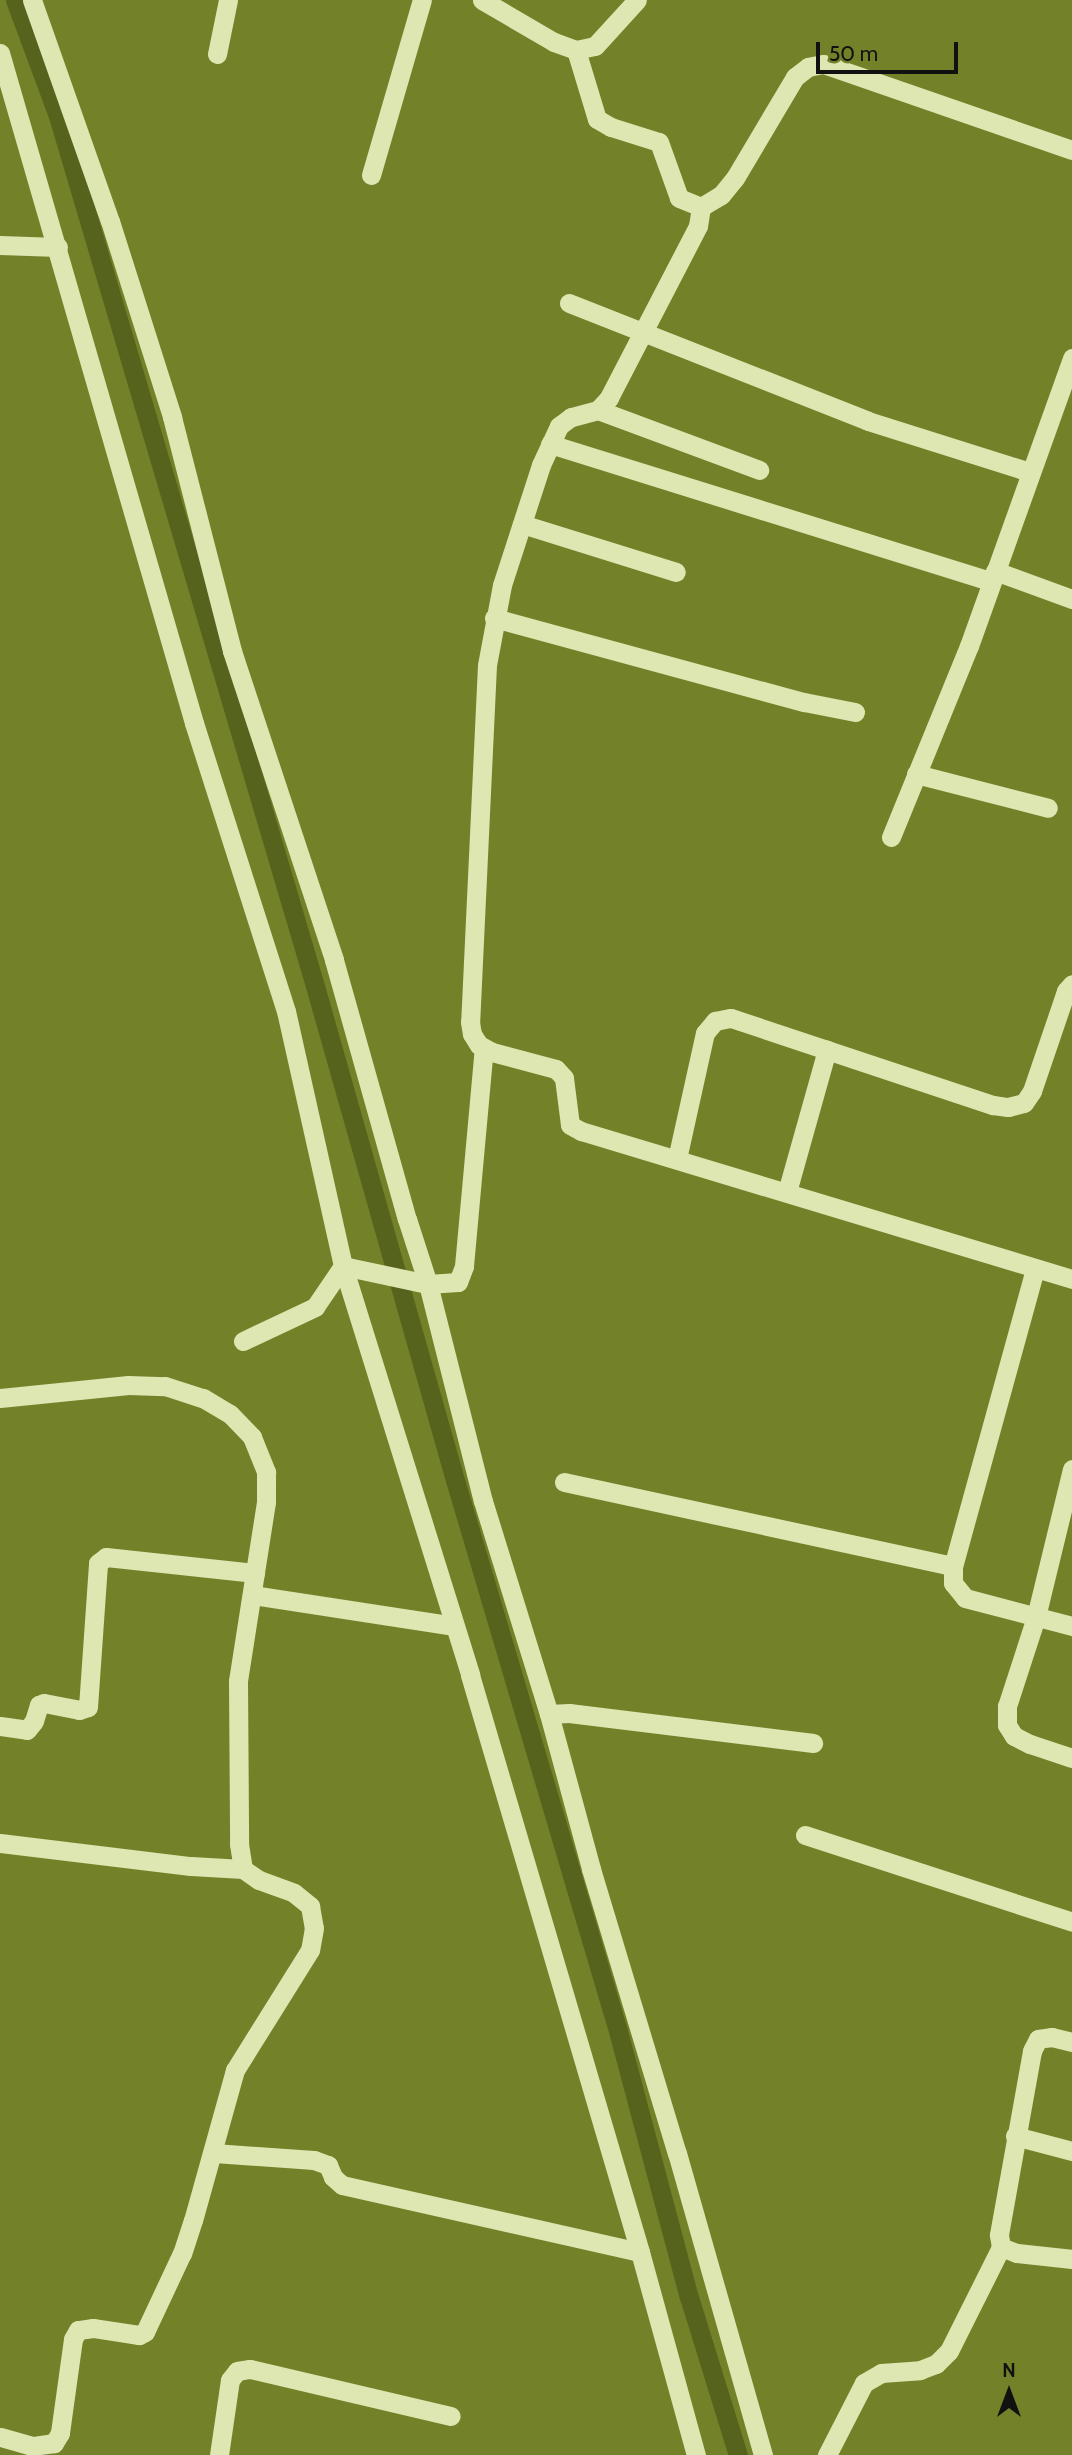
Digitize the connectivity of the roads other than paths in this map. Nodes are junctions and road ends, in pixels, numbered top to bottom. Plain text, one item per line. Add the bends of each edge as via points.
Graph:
1 (32, 0) edge
2 (228, 0) edge
3 (422, 0) edge
4 (482, 0) edge
5 (637, 0) edge
6 (576, 50) junction
7 (0, 53) edge
8 (217, 54) dead end
9 (1072, 150) edge
10 (371, 175) dead end
11 (701, 207) junction
12 (0, 245) edge
13 (58, 247) junction
14 (569, 303) dead end
15 (644, 335) junction
16 (1072, 358) edge
17 (1066, 391) edge
18 (598, 410) junction
19 (550, 444) junction
20 (759, 470) dead end
21 (1030, 472) junction
22 (522, 524) junction
23 (676, 572) dead end
24 (993, 576) junction
25 (1072, 599) edge
26 (494, 618) junction
27 (855, 712) dead end
28 (916, 774) junction
29 (1048, 808) dead end
30 (891, 837) dead end
31 (1072, 984) edge
32 (484, 1048) junction
33 (827, 1050) junction
34 (677, 1159) junction
35 (787, 1192) junction
36 (350, 1268) junction
37 (1035, 1269) junction
38 (1072, 1279) edge
39 (419, 1282) junction
40 (243, 1341) dead end
41 (0, 1398) edge
42 (1072, 1469) edge
43 (564, 1482) dead end
44 (953, 1566) junction
45 (255, 1573) junction
46 (252, 1595) junction
47 (1037, 1617) junction
48 (455, 1626) junction
49 (1072, 1626) edge
50 (548, 1714) junction
51 (0, 1726) edge
52 (813, 1743) dead end
53 (1072, 1758) edge
54 (805, 1835) dead end
55 (0, 1843) edge
56 (243, 1869) junction
57 (1072, 1922) edge
58 (1072, 2042) edge
59 (1015, 2136) junction
60 (1072, 2151) edge
61 (214, 2153) junction
62 (1001, 2247) junction
63 (640, 2252) junction
64 (1072, 2259) edge
65 (451, 2416) dead end
66 (0, 2437) edge
67 (219, 2455) edge
68 (696, 2455) edge
69 (763, 2455) edge
70 (827, 2455) edge

1 - 39 street via 110,221 172,417 232,651 334,960 407,1219
2 - 8 street
3 - 10 street
4 - 6 street
5 - 6 street via 595,46
6 - 11 street via 597,119 659,142 679,198
7 - 13 street
9 - 11 street via 823,64 808,67 795,77 735,178 721,195
11 - 15 street via 698,226
12 - 13 street
13 - 36 street via 194,723 286,1011
14 - 15 street
15 - 18 street via 610,398
15 - 21 street via 868,421
16 - 17 street
17 - 21 street
18 - 19 street via 571,417 559,426
18 - 20 street
19 - 22 street
19 - 24 street
21 - 24 street
22 - 23 street
22 - 26 street
24 - 25 street
24 - 28 street
26 - 27 street
26 - 32 street via 487,665 470,1022 472,1034
28 - 29 street
28 - 30 street
31 - 33 street via 1032,1091 1016,1105 993,1105
32 - 34 street via 556,1069 564,1077 570,1125 597,1138
32 - 39 street via 464,1266 458,1282
33 - 34 street via 731,1018 715,1021 705,1032
33 - 35 street
34 - 35 street
35 - 37 street
36 - 39 street
36 - 40 street via 315,1307
36 - 48 street
37 - 38 street
37 - 44 street
39 - 50 street
41 - 45 street via 128,1385 165,1386 203,1398 230,1414 252,1437 266,1472
42 - 47 street
43 - 44 street
44 - 47 street via 953,1583 965,1598
45 - 46 street
45 - 51 street via 106,1557 98,1563 88,1707 79,1710 44,1703 27,1730
46 - 48 street
46 - 56 street via 239,1681
47 - 49 street
47 - 53 street via 1007,1706 1007,1725 1030,1744
48 - 63 street
50 - 52 street
50 - 69 street
54 - 57 street
55 - 56 street
56 - 61 street via 294,1893 310,1906 314,1928 310,1950 235,2070
58 - 59 street via 1038,2039
59 - 60 street
59 - 62 street
61 - 63 street via 314,2160 328,2165 342,2185
61 - 66 street via 182,2253 145,2332 78,2330 60,2434 54,2443 32,2446
62 - 64 street
62 - 70 street via 949,2351 936,2364 881,2373 864,2383
63 - 68 street
65 - 67 street via 250,2369 237,2371 230,2380

